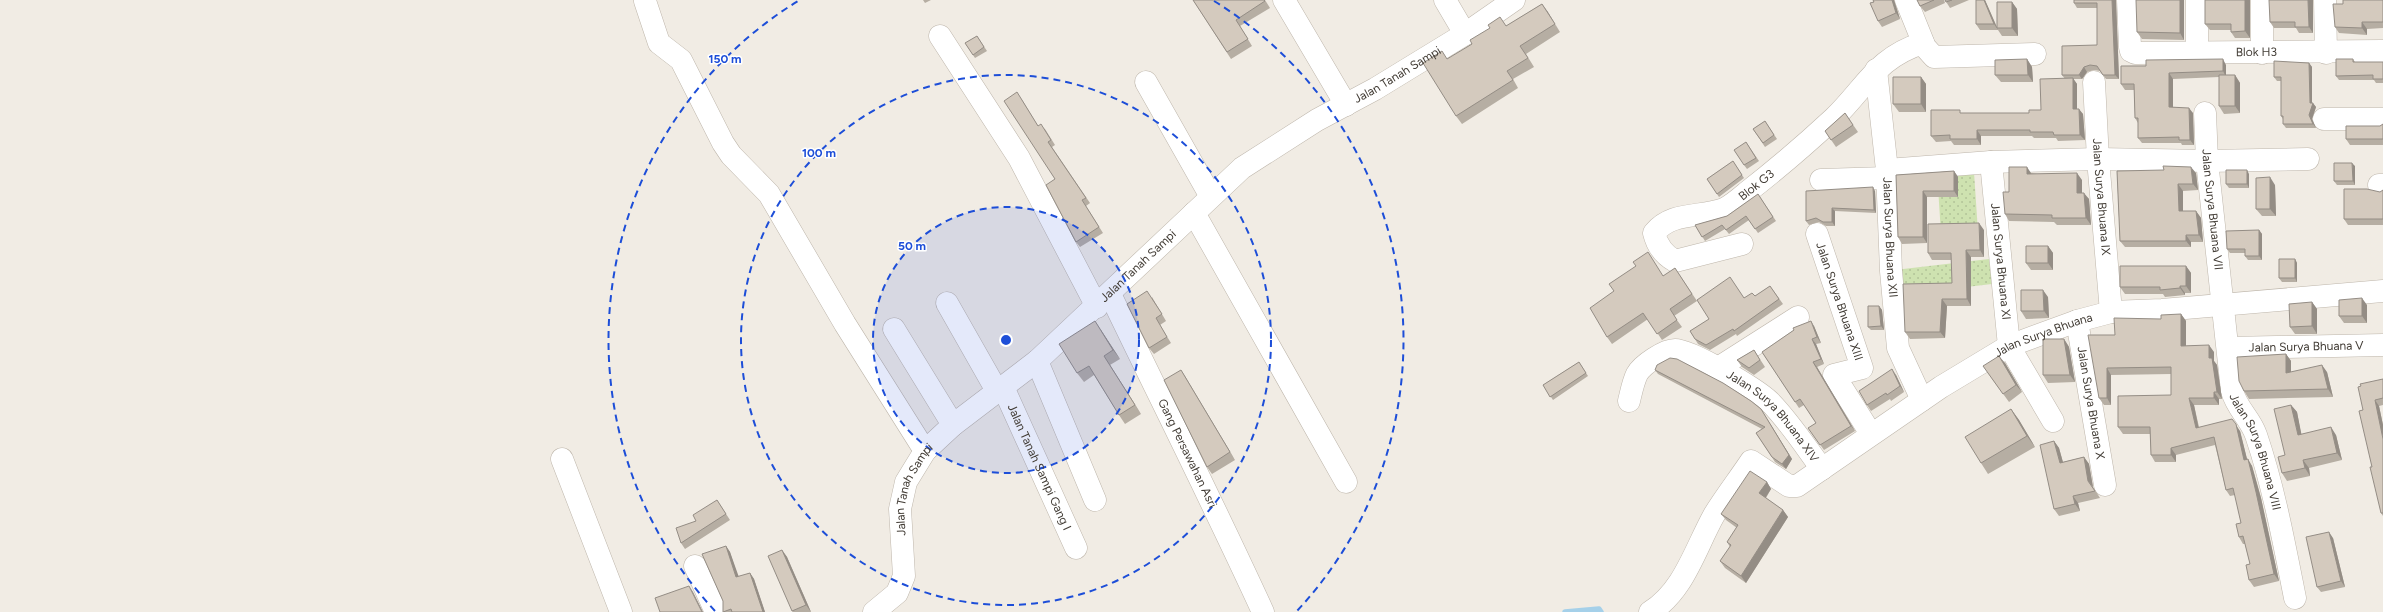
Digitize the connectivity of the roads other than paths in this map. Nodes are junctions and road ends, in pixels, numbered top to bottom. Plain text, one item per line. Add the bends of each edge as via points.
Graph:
1 (1284, 0) edge
2 (1445, 0) edge
3 (1514, 0) edge
4 (1906, 0) edge
5 (2128, 0) edge
6 (2197, 0) edge
7 (2262, 0) edge
8 (2325, 0) edge
9 (645, 1) edge
10 (1465, 34) junction
11 (940, 36) dead end
12 (1923, 43) junction
13 (2262, 52) junction
14 (2383, 52) edge
15 (2197, 53) junction
16 (2326, 53) junction
17 (2035, 54) dead end
18 (1876, 70) junction
19 (1146, 82) dead end
20 (2094, 82) dead end
21 (1346, 105) junction
22 (2205, 113) dead end
23 (2324, 119) dead end
24 (2383, 119) edge
25 (2098, 159) junction
26 (2308, 159) dead end
27 (2207, 161) junction
28 (1990, 162) junction
29 (1887, 174) junction
30 (1822, 180) dead end
31 (1210, 196) junction
32 (1194, 213) junction
33 (1817, 234) dead end
34 (1742, 244) dead end
35 (2383, 291) edge
36 (1103, 301) junction
37 (947, 303) dead end
38 (2222, 305) junction
39 (2111, 312) junction
40 (1798, 317) dead end
41 (2077, 321) junction
42 (894, 329) dead end
43 (2383, 345) edge
44 (2009, 346) junction
45 (2229, 348) junction
46 (1038, 361) junction
47 (1718, 368) junction
48 (1000, 389) junction
49 (1922, 400) junction
50 (1629, 401) dead end
51 (2053, 421) dead end
52 (953, 425) junction
53 (1871, 434) junction
54 (925, 451) junction
55 (562, 459) dead end
56 (1822, 469) junction
57 (1346, 482) dead end
58 (2105, 485) dead end
59 (1095, 500) dead end
60 (1076, 548) dead end
61 (695, 566) dead end
62 (2295, 598) dead end
63 (620, 612) edge
64 (716, 612) edge
65 (874, 612) edge
66 (1263, 612) edge
67 (1650, 612) edge

1 - 21 street
2 - 10 street
3 - 10 street, Jalan Tanah Sampi
4 - 12 street
5 - 15 street, Blok H3 via 2131,51
6 - 15 street
7 - 13 street
8 - 16 street
9 - 54 street via 659,43 682,60 723,143 731,155 769,194 845,324
10 - 21 street, Jalan Tanah Sampi
11 - 36 street, Gang Persawahan Asri via 1019,158
12 - 17 street via 1930,54 1938,57
12 - 18 street, Blok G3 via 1892,55
13 - 15 street, Blok H3
13 - 16 street, Blok H3
14 - 16 street, Blok H3
18 - 29 street, Jalan Surya Bhuana XII
18 - 34 street, Blok G3 via 1835,116 1786,162 1735,202 1714,212 1668,221 1654,233 1667,257 1675,262
19 - 31 street
20 - 25 street, Jalan Surya Bhuana IX
21 - 31 street, Jalan Tanah Sampi via 1271,147
22 - 27 street, Jalan Surya Bhuana VII
23 - 24 street
25 - 27 street
25 - 28 street
25 - 39 street, Jalan Surya Bhuana IX
26 - 27 street
27 - 38 street, Jalan Surya Bhuana VII
28 - 29 street
28 - 44 street, Jalan Surya Bhuana XI
29 - 30 street
29 - 49 street, Jalan Surya Bhuana XII via 1891,271 1898,348
31 - 32 street, Jalan Tanah Sampi
32 - 36 street, Jalan Tanah Sampi
32 - 57 street
33 - 53 street, Jalan Surya Bhuana XIII via 1862,368 1834,375
35 - 38 street, Jalan Surya Bhuana
36 - 46 street, Jalan Tanah Sampi
36 - 66 street, Gang Persawahan Asri via 1188,457 1227,533
37 - 48 street, Jalan Tanah Sampi Gang I
38 - 39 street, Jalan Surya Bhuana
38 - 45 street, Jalan Surya Bhuana VIII
39 - 41 street, Jalan Surya Bhuana
40 - 47 street, Jalan Surya Bhuana XIV
41 - 44 street, Jalan Surya Bhuana
41 - 58 street, Jalan Surya Bhuana X
42 - 52 street
43 - 45 street, Jalan Surya Bhuana V
44 - 49 street, Jalan Surya Bhuana
44 - 51 street, Jalan Surya Bhuana XI
45 - 62 street, Jalan Surya Bhuana VIII via 2232,391 2237,407 2249,418 2264,457 2275,496
46 - 48 street, Jalan Tanah Sampi
46 - 59 street
47 - 50 street, Jalan Surya Bhuana XIV via 1674,350 1651,362 1637,374
47 - 56 street, Jalan Surya Bhuana XIV via 1769,401
48 - 52 street, Jalan Tanah Sampi
48 - 60 street, Jalan Tanah Sampi Gang I
49 - 53 street, Jalan Surya Bhuana
52 - 54 street, Jalan Tanah Sampi
53 - 56 street, Jalan Surya Bhuana
54 - 65 street, Jalan Tanah Sampi via 906,482 900,509 904,576 897,593
55 - 63 street
56 - 67 street, Jalan Surya Bhuana via 1792,487 1751,461 1714,515 1671,595
61 - 64 street

